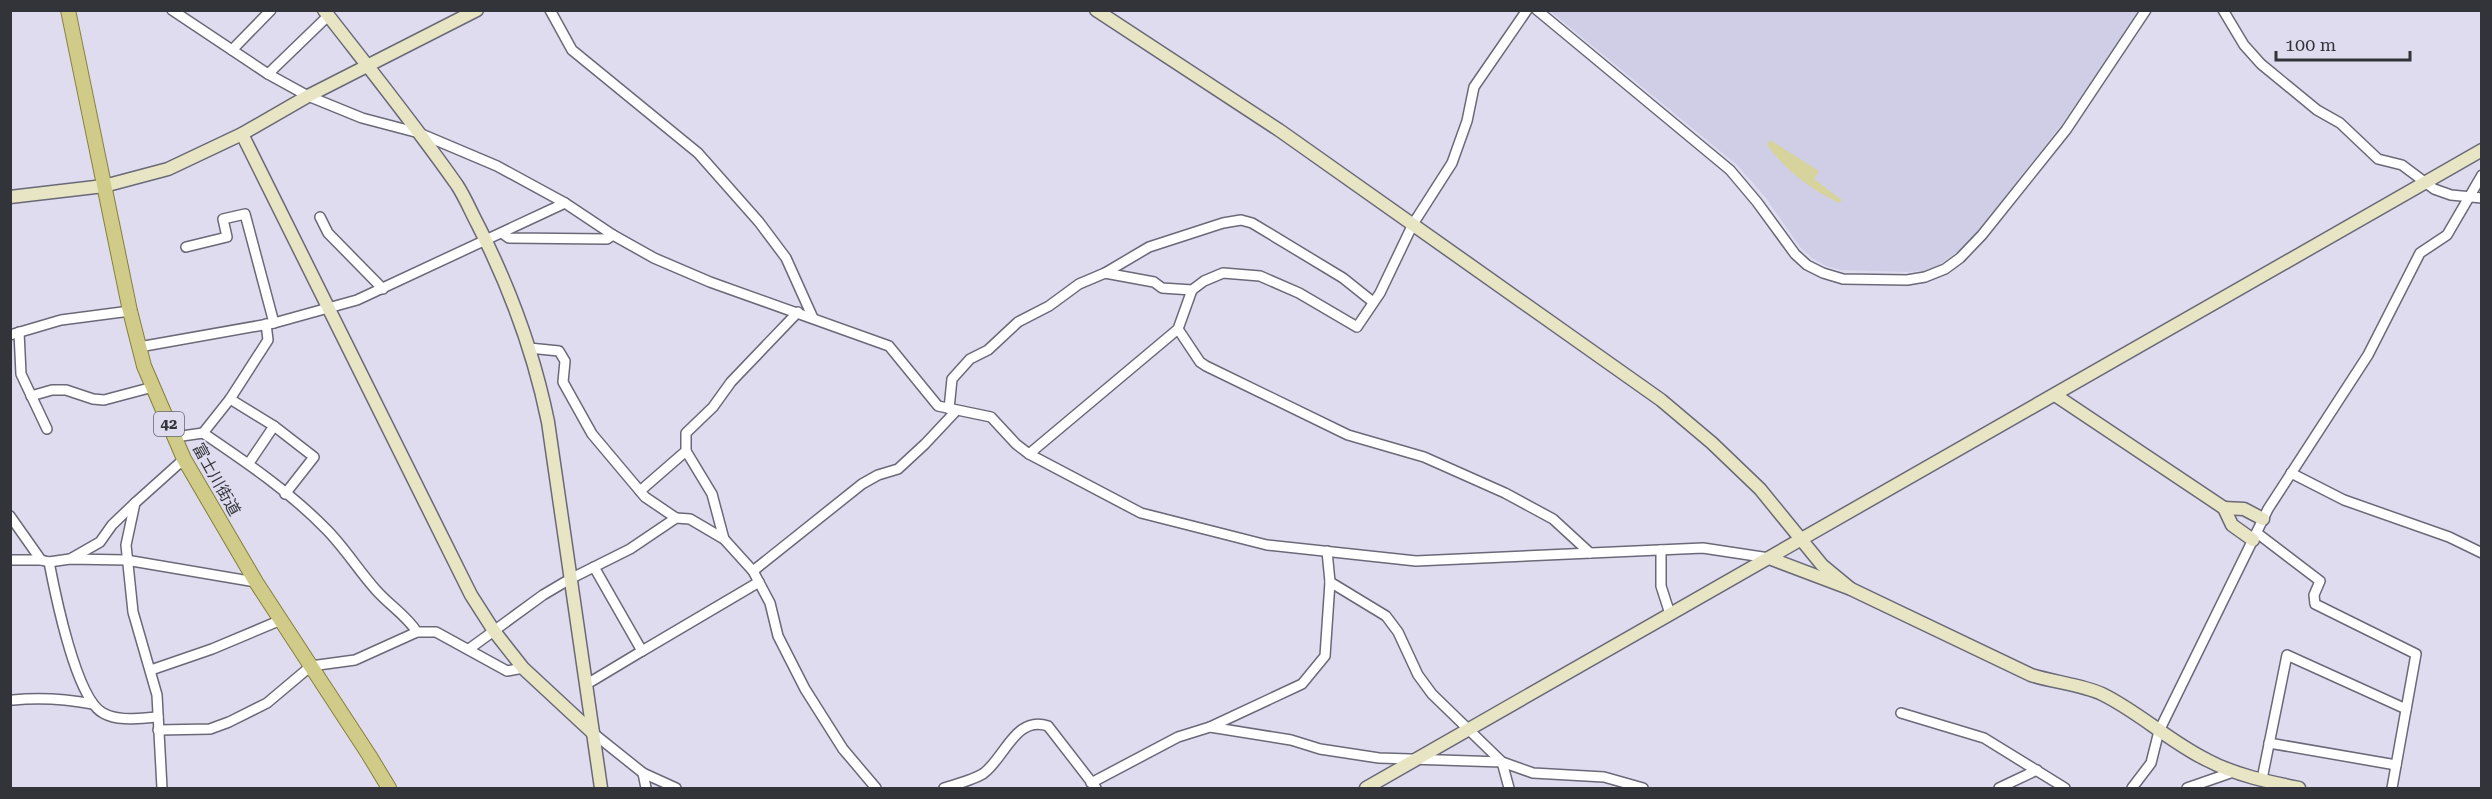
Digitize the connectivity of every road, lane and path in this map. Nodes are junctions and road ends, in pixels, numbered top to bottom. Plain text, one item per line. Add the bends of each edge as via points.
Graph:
1 (68, 10) edge
2 (172, 10) edge
3 (271, 10) edge
4 (477, 10) edge
5 (550, 10) edge
6 (1096, 10) edge
7 (1527, 10) edge
8 (1537, 10) edge
9 (2146, 10) edge
10 (2223, 10) edge
11 (326, 13) edge
12 (232, 50) junction
13 (366, 67) junction
14 (268, 74) junction
15 (308, 96) junction
16 (418, 133) junction
17 (242, 134) junction
18 (2481, 150) edge
19 (2481, 175) edge
20 (2426, 182) junction
21 (104, 186) junction
22 (2468, 195) junction
23 (10, 197) edge
24 (2481, 198) edge
25 (565, 203) junction
26 (320, 217) dead end
27 (1413, 224) junction
28 (502, 233) junction
29 (613, 235) junction
30 (486, 241) junction
31 (186, 247) dead end
32 (1105, 273) junction
33 (383, 289) junction
34 (1192, 290) junction
35 (1374, 302) junction
36 (329, 308) junction
37 (130, 311) junction
38 (798, 312) junction
39 (813, 318) junction
40 (270, 324) junction
41 (1178, 329) junction
42 (15, 334) edge
43 (139, 347) junction
44 (529, 348) junction
45 (153, 387) junction
46 (2055, 395) junction
47 (32, 396) junction
48 (230, 399) junction
49 (952, 410) junction
50 (274, 426) junction
51 (47, 429) dead end
52 (203, 433) junction
53 (175, 437) junction
54 (686, 451) junction
55 (1029, 454) junction
56 (184, 459) junction
57 (249, 463) junction
58 (2291, 473) junction
59 (640, 491) junction
60 (285, 494) junction
61 (135, 503) junction
62 (2224, 508) junction
63 (10, 516) edge
64 (676, 518) junction
65 (2263, 519) junction
66 (2255, 537) junction
67 (724, 539) junction
68 (1802, 539) junction
69 (1661, 550) junction
70 (1327, 551) junction
71 (1590, 553) junction
72 (2481, 553) edge
73 (1769, 558) junction
74 (70, 559) junction
75 (10, 560) edge
76 (126, 560) junction
77 (45, 561) junction
78 (594, 567) junction
79 (753, 571) junction
80 (570, 579) junction
81 (256, 582) junction
82 (759, 582) junction
83 (1330, 582) junction
84 (1851, 589) junction
85 (1670, 614) junction
86 (281, 620) junction
87 (494, 631) junction
88 (417, 632) junction
89 (469, 649) junction
90 (642, 651) junction
91 (311, 666) junction
92 (523, 668) junction
93 (151, 669) junction
94 (587, 684) junction
95 (13, 700) dead end
96 (93, 704) junction
97 (2406, 709) junction
98 (1901, 713) dead end
99 (158, 717) junction
100 (1210, 727) junction
101 (1468, 729) junction
102 (158, 730) junction
103 (2159, 731) junction
104 (593, 733) junction
105 (2269, 743) junction
106 (1415, 760) junction
107 (1502, 762) junction
108 (2396, 765) junction
109 (2037, 770) junction
110 (2236, 771) junction
111 (643, 773) junction
112 (2262, 779) junction
113 (1094, 786) edge
114 (162, 789) edge
115 (389, 789) edge
116 (601, 789) edge
117 (646, 789) edge
118 (676, 789) edge
119 (876, 789) edge
120 (944, 789) edge
121 (1366, 789) edge
122 (1509, 789) edge
123 (1643, 789) edge
124 (1999, 789) edge
125 (2066, 789) edge
126 (2132, 789) edge
127 (2187, 789) edge
128 (2299, 789) edge
129 (2392, 789) edge

1 - 21 main road, 富士川街道 / 42
2 - 12 street
3 - 12 street
4 - 13 street
5 - 39 street via 572,50 698,153 759,222 786,258
6 - 27 street
7 - 27 street via 1474,87 1452,163
8 - 9 street via 1730,170 1807,265 1843,279 1907,280 1945,269 1982,235 2066,130
10 - 20 street via 2261,64 2317,110 2340,123 2378,159 2402,165
11 - 13 street
11 - 14 street
12 - 14 street
13 - 15 street
13 - 16 street
14 - 15 street
15 - 16 street via 344,112
15 - 17 street
16 - 25 street via 497,166
16 - 30 street via 458,186
17 - 21 street via 168,168
17 - 36 street
18 - 20 street
19 - 22 street
20 - 22 street via 2451,195
20 - 46 street
21 - 23 street
21 - 37 main road, 富士川街道 / 42
22 - 24 street
22 - 58 street via 2447,235 2420,252 2368,355
25 - 28 street
25 - 29 street
26 - 33 street via 328,233
27 - 35 street
27 - 68 street via 1661,400 1760,489
28 - 29 street via 509,238 607,239
28 - 30 street
29 - 38 street via 710,282
30 - 33 street
30 - 44 street
31 - 40 street via 226,237 223,219 245,214
32 - 34 street via 1154,282 1162,288
32 - 35 street via 1149,247 1241,220 1343,278
32 - 49 street via 1079,284 1018,322 988,350 970,359 952,379
33 - 36 street
34 - 35 street via 1223,273 1260,276 1299,293 1357,327
34 - 41 street
36 - 40 street
36 - 87 street via 471,595
37 - 42 street via 61,320
37 - 43 main road, 富士川街道 / 42
38 - 39 street
38 - 54 street via 686,433
39 - 49 street via 889,346 938,406
40 - 43 street
40 - 48 street via 268,340
41 - 55 street
41 - 71 street via 1206,366 1348,435 1424,457 1506,492 1553,519
42 - 47 street via 21,374
43 - 45 main road, 富士川街道 / 42
44 - 59 street via 559,351 565,361 563,382 592,434
44 - 80 street via 548,422
45 - 47 street via 104,400 66,390
45 - 53 main road, 富士川街道 / 42
46 - 62 street
46 - 68 street
47 - 51 street
48 - 50 street
48 - 52 street
49 - 55 street via 991,417
49 - 79 street via 925,444 898,469 862,484
50 - 57 street
50 - 60 street via 314,457
52 - 53 street
52 - 57 street
53 - 56 main road, 富士川街道 / 42
54 - 59 street
54 - 67 street via 712,494
55 - 70 street via 1141,513 1267,545
56 - 61 street
56 - 81 main road, 富士川街道 / 42
57 - 60 street
58 - 65 street
58 - 72 street via 2344,500 2449,537
59 - 64 street
60 - 88 street via 325,528
61 - 74 street via 100,542
61 - 76 street
62 - 65 street via 2244,509
62 - 66 street via 2232,525
63 - 77 street
64 - 67 street via 690,519
64 - 78 street via 630,549
65 - 66 street
66 - 97 street via 2320,581 2315,604 2416,654
66 - 103 street
67 - 79 street
68 - 73 street
68 - 84 street via 1822,565
69 - 71 street
69 - 73 street via 1703,548
69 - 85 street via 1662,586
70 - 71 street via 1416,561
70 - 83 street
73 - 84 street
73 - 85 street
74 - 76 street
74 - 77 street
75 - 77 street
76 - 81 street
76 - 93 street via 133,612
77 - 96 street via 65,638
78 - 80 street
78 - 90 street
79 - 82 street
80 - 87 street
80 - 94 street
81 - 86 main road, 富士川街道 / 42
82 - 90 street
82 - 119 street via 770,603 778,636 805,689 843,749
83 - 100 street via 1325,656 1302,684
83 - 101 street via 1386,616 1418,675
84 - 103 street via 2031,675 2103,695
85 - 101 street
86 - 91 main road, 富士川街道 / 42
86 - 93 street via 213,649
87 - 89 street
87 - 92 street
88 - 89 street via 436,632
88 - 91 street via 355,660
89 - 92 street via 507,671
90 - 94 street
91 - 102 street via 267,703 229,722 210,729
91 - 115 main road, 富士川街道 / 42
92 - 104 street
93 - 99 street
94 - 104 street
95 - 96 street via 67,699
96 - 99 street via 103,714 121,719
97 - 105 street via 2287,655
97 - 108 street
98 - 109 street via 1984,738
99 - 102 street
100 - 106 street via 1291,740 1320,750
100 - 113 street via 1178,737
101 - 106 street
101 - 107 street
102 - 114 street
103 - 110 street via 2208,761
103 - 126 street via 2151,764
104 - 111 street
104 - 116 street
105 - 108 street
105 - 112 street
106 - 107 street
106 - 121 street
107 - 122 street
107 - 123 street via 1533,773 1604,777
108 - 129 street
109 - 124 street
109 - 125 street
110 - 112 street
110 - 127 street
111 - 117 street
111 - 118 street
112 - 128 street
113 - 120 street via 1048,726 1038,722 1024,727 984,773

